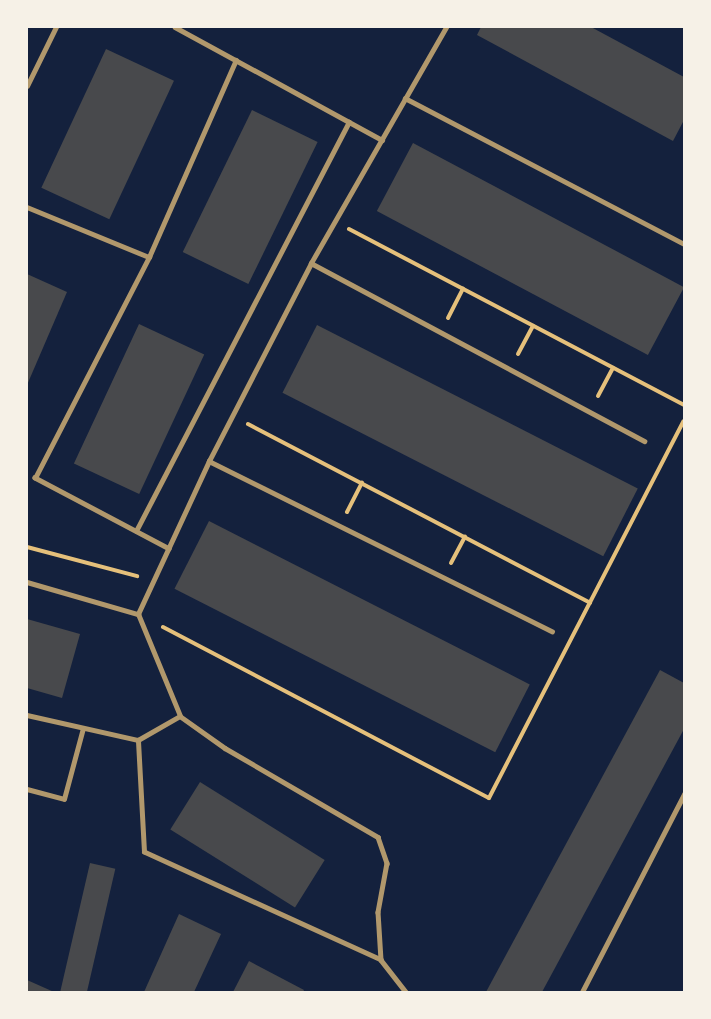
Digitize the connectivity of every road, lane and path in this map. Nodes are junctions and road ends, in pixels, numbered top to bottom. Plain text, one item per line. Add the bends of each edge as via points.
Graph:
1 (56, 27) edge
2 (175, 27) edge
3 (446, 27) edge
4 (236, 60) junction
5 (27, 86) edge
6 (405, 98) junction
7 (349, 122) junction
8 (382, 140) junction
9 (27, 207) edge
10 (335, 222) junction
11 (684, 244) edge
12 (149, 257) junction
13 (311, 263) junction
14 (463, 289) junction
15 (533, 326) junction
16 (440, 332) junction
17 (613, 368) junction
18 (510, 369) junction
19 (684, 405) edge
20 (591, 411) junction
21 (232, 416) junction
22 (684, 422) edge
23 (645, 441) dead end
24 (209, 461) junction
25 (27, 476) edge
26 (35, 478) junction
27 (362, 483) junction
28 (339, 526) junction
29 (136, 531) junction
30 (465, 537) junction
31 (27, 547) edge
32 (169, 549) junction
33 (444, 577) junction
34 (154, 581) junction
35 (27, 582) edge
36 (590, 603) junction
37 (138, 615) junction
38 (552, 631) dead end
39 (27, 716) edge
40 (180, 716) junction
41 (83, 728) junction
42 (138, 740) junction
43 (27, 789) edge
44 (684, 794) edge
45 (381, 960) junction
46 (406, 992) edge
47 (582, 992) edge

1 - 5 lane
2 - 4 lane
3 - 6 lane
4 - 7 lane
4 - 12 lane
6 - 8 lane
6 - 11 lane
7 - 8 lane
7 - 29 lane
8 - 10 lane
9 - 12 lane
10 - 13 lane
10 - 14 path
12 - 26 lane
13 - 16 lane
13 - 21 lane
14 - 15 path
14 - 16 path
15 - 17 path
15 - 18 path
16 - 18 lane
17 - 19 path
17 - 20 path
18 - 20 lane
20 - 23 lane
21 - 24 lane
21 - 27 path
22 - 36 path
24 - 28 lane
24 - 32 lane
25 - 26 lane
26 - 29 lane
27 - 28 path
27 - 30 path
28 - 33 lane
29 - 32 lane
30 - 33 path
30 - 36 path
31 - 34 path
32 - 34 lane
33 - 38 lane
34 - 37 lane
35 - 37 lane
36 - 37 path via 489,798
37 - 40 lane
39 - 41 lane
40 - 42 lane
40 - 45 lane via 225,748 378,837 387,863 378,912
41 - 42 lane
41 - 43 lane via 64,799
42 - 45 lane via 144,852
44 - 47 lane
45 - 46 lane

